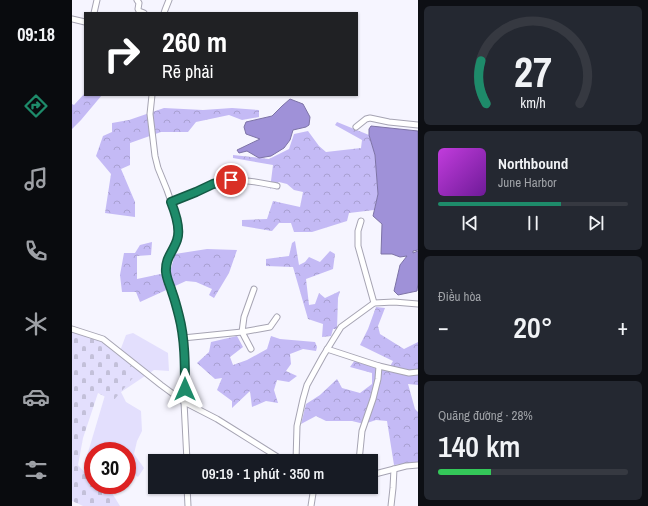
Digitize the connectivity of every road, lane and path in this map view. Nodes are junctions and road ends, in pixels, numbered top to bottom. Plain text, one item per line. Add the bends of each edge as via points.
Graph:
1 (97, 0) edge
2 (137, 0) edge
3 (169, 0) edge
4 (94, 12) edge
5 (142, 12) edge
6 (164, 12) edge
7 (72, 19) edge
8 (84, 22) edge
9 (152, 96) edge
10 (418, 125) edge
11 (356, 127) dead end
12 (277, 186) dead end
13 (171, 202) junction
14 (361, 222) dead end
15 (254, 289) dead end
16 (374, 303) junction
17 (418, 304) edge
18 (276, 317) dead end
19 (72, 329) edge
20 (242, 332) junction
21 (183, 338) junction
22 (251, 349) dead end
23 (327, 349) junction
24 (379, 366) junction
25 (418, 372) edge
26 (184, 402) junction
27 (187, 454) edge
28 (273, 454) edge
29 (296, 454) edge
30 (360, 454) edge
31 (418, 465) edge
32 (394, 470) junction
33 (378, 473) edge
34 (187, 494) edge
35 (313, 494) edge
36 (188, 506) edge
37 (310, 506) edge
38 (391, 506) edge

1 - 4 street
2 - 5 street via 138,9
3 - 6 street
7 - 8 street
9 - 13 street via 150,114 155,156
10 - 11 street via 370,118
12 - 13 street via 231,180 213,184
13 - 21 street via 178,232 166,270
14 - 16 street via 358,246
15 - 20 street via 244,317
16 - 17 street
16 - 23 street via 341,327
18 - 20 street via 270,327
19 - 26 street via 103,339
20 - 21 street
20 - 22 street
21 - 26 street
23 - 24 street
23 - 29 street via 307,385 297,426
24 - 25 street via 409,373
24 - 30 street via 373,399 362,431
26 - 27 street
26 - 28 street
31 - 32 street
32 - 33 street
32 - 38 street
34 - 36 street
35 - 37 street

